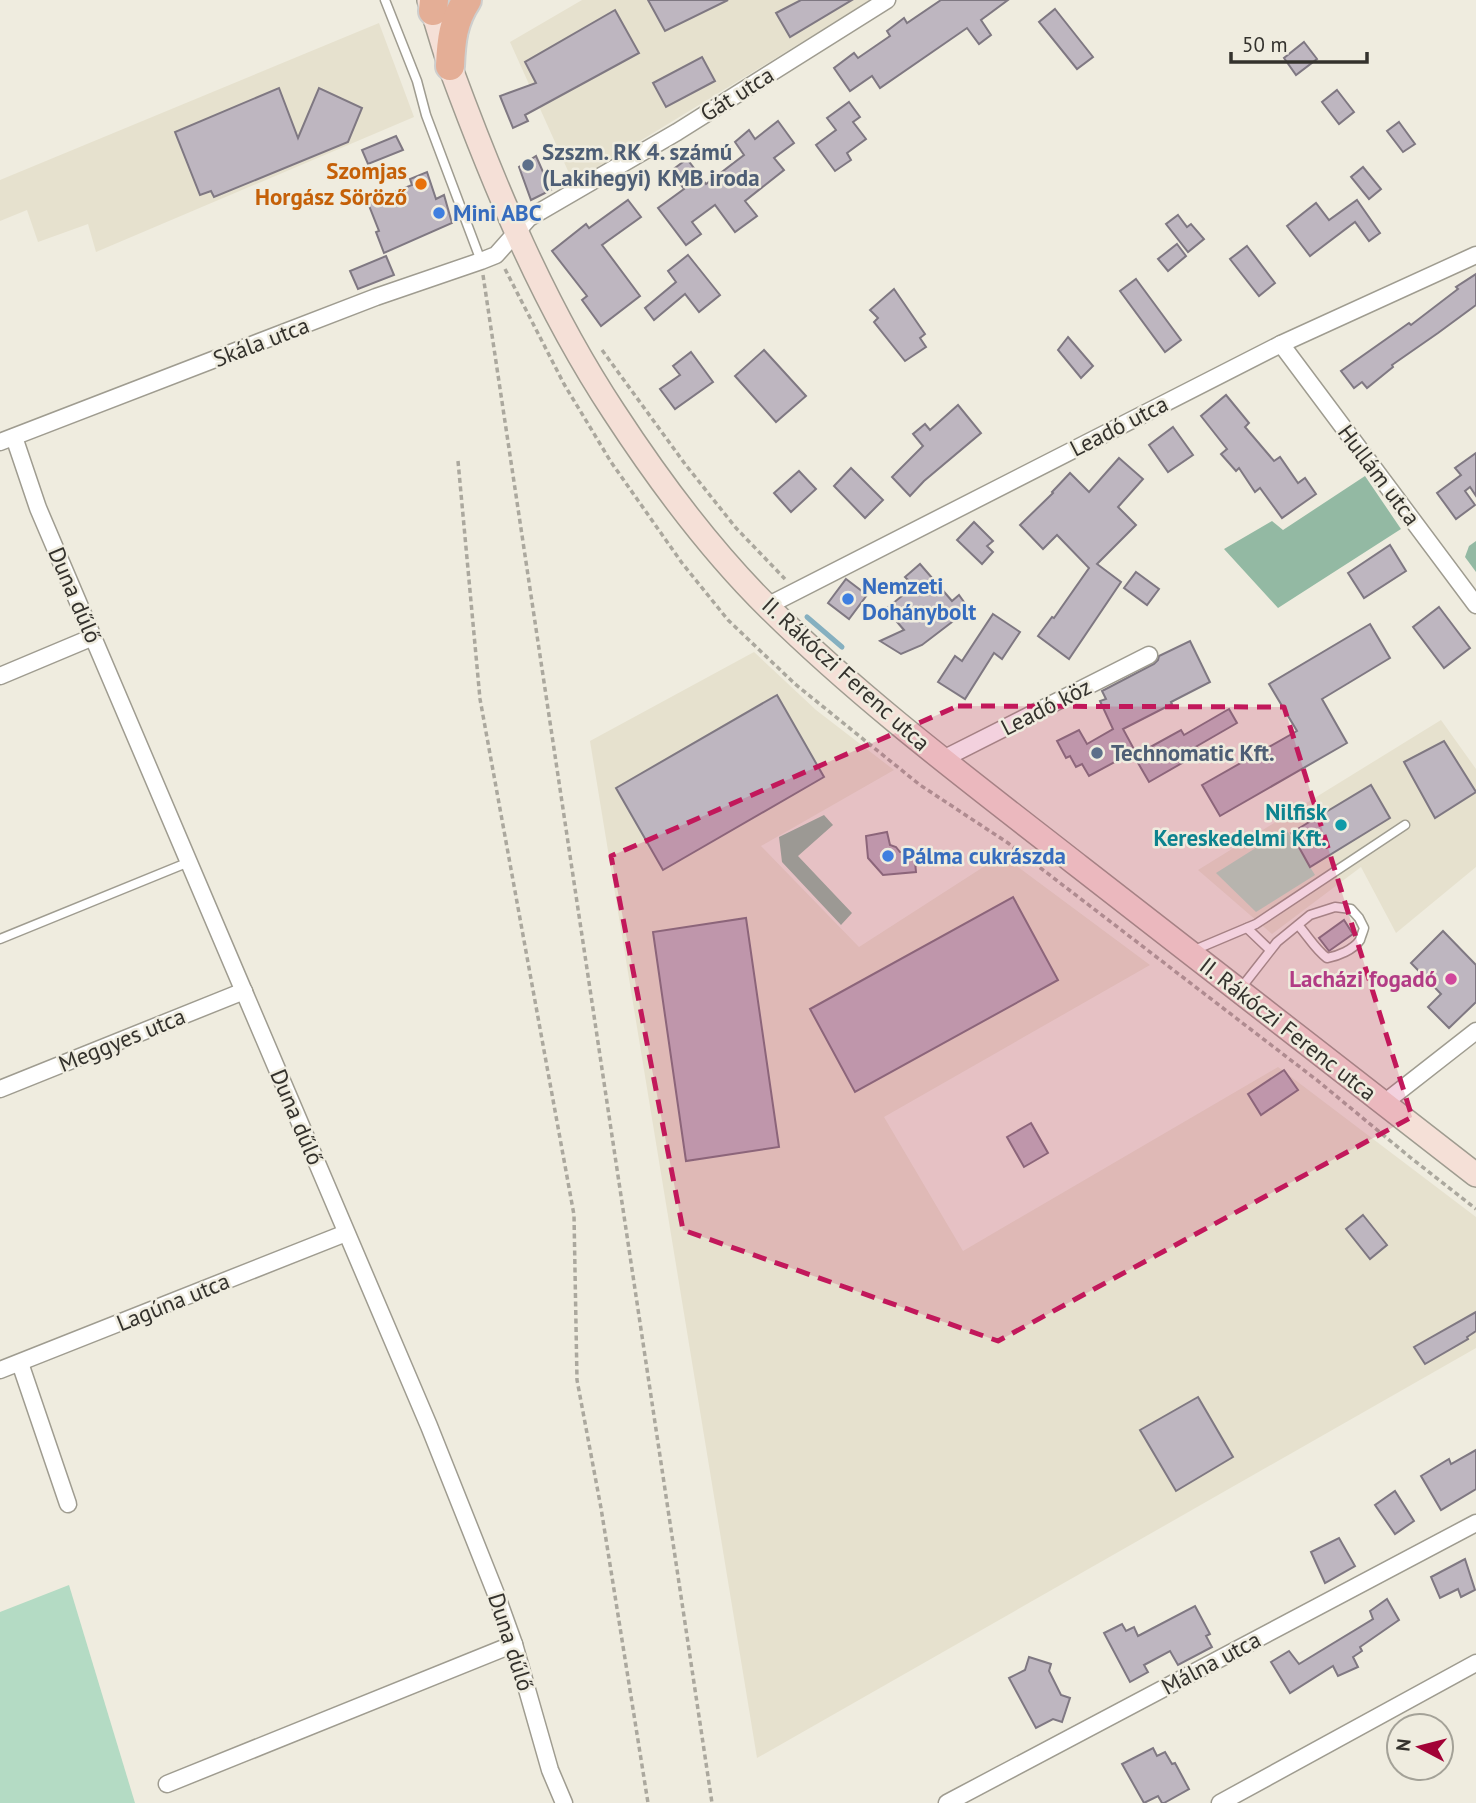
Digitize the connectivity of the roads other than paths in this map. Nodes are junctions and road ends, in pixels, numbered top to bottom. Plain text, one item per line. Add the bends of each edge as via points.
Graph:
1 (385, 0) edge
2 (467, 0) edge
3 (887, 0) edge
4 (432, 4) edge
5 (450, 66) junction
6 (516, 233) junction
7 (1476, 255) edge
8 (481, 261) junction
9 (1281, 344) junction
10 (7, 440) edge
11 (1476, 605) edge
12 (767, 606) junction
13 (93, 637) junction
14 (1149, 655) dead end
15 (0, 676) edge
16 (943, 759) junction
17 (1405, 825) dead end
18 (189, 862) junction
19 (1298, 925) junction
20 (1247, 928) junction
21 (0, 939) edge
22 (1270, 950) junction
23 (1189, 952) junction
24 (1239, 990) junction
25 (244, 991) junction
26 (1476, 1031) edge
27 (0, 1089) edge
28 (1384, 1103) junction
29 (1476, 1175) edge
30 (346, 1233) junction
31 (20, 1363) junction
32 (0, 1370) edge
33 (68, 1504) dead end
34 (1476, 1523) edge
35 (514, 1644) junction
36 (1476, 1663) edge
37 (167, 1784) dead end
38 (564, 1803) edge
39 (947, 1803) edge
40 (1220, 1803) edge

1 - 8 lane
2 - 5 highway via 452,34
3 - 6 street, Gát utca via 677,132 529,218
4 - 5 main road, II. Rákóczi Ferenc utca
5 - 6 main road, II. Rákóczi Ferenc utca
6 - 8 street, Skála utca via 496,254
6 - 12 main road, II. Rákóczi Ferenc utca via 613,411 718,553
7 - 9 street, Leadó utca
8 - 10 street, Skála utca
9 - 11 street, Hullám utca
9 - 12 street, Leadó utca
10 - 13 street, Duna dűlő
12 - 16 main road, II. Rákóczi Ferenc utca via 857,690
13 - 15 street
13 - 18 street, Duna dűlő
14 - 16 street, Leadó köz
16 - 23 main road, II. Rákóczi Ferenc utca
17 - 20 lane
18 - 21 lane
18 - 25 street, Duna dűlő
19 - 19 lane via 1310,915 1335,907 1351,909 1364,928 1360,940 1349,949 1326,958
19 - 22 lane
20 - 22 lane
20 - 23 lane
22 - 24 lane
23 - 24 main road, II. Rákóczi Ferenc utca
24 - 28 main road, II. Rákóczi Ferenc utca
25 - 27 street, Meggyes utca
25 - 30 street, Duna dűlő
26 - 28 street
28 - 29 main road, II. Rákóczi Ferenc utca
30 - 31 street, Lagúna utca
30 - 35 street, Duna dűlő via 429,1426
31 - 32 street, Lagúna utca
31 - 33 street
34 - 39 street, Málna utca
35 - 37 street
35 - 38 street, Duna dűlő
36 - 40 street

